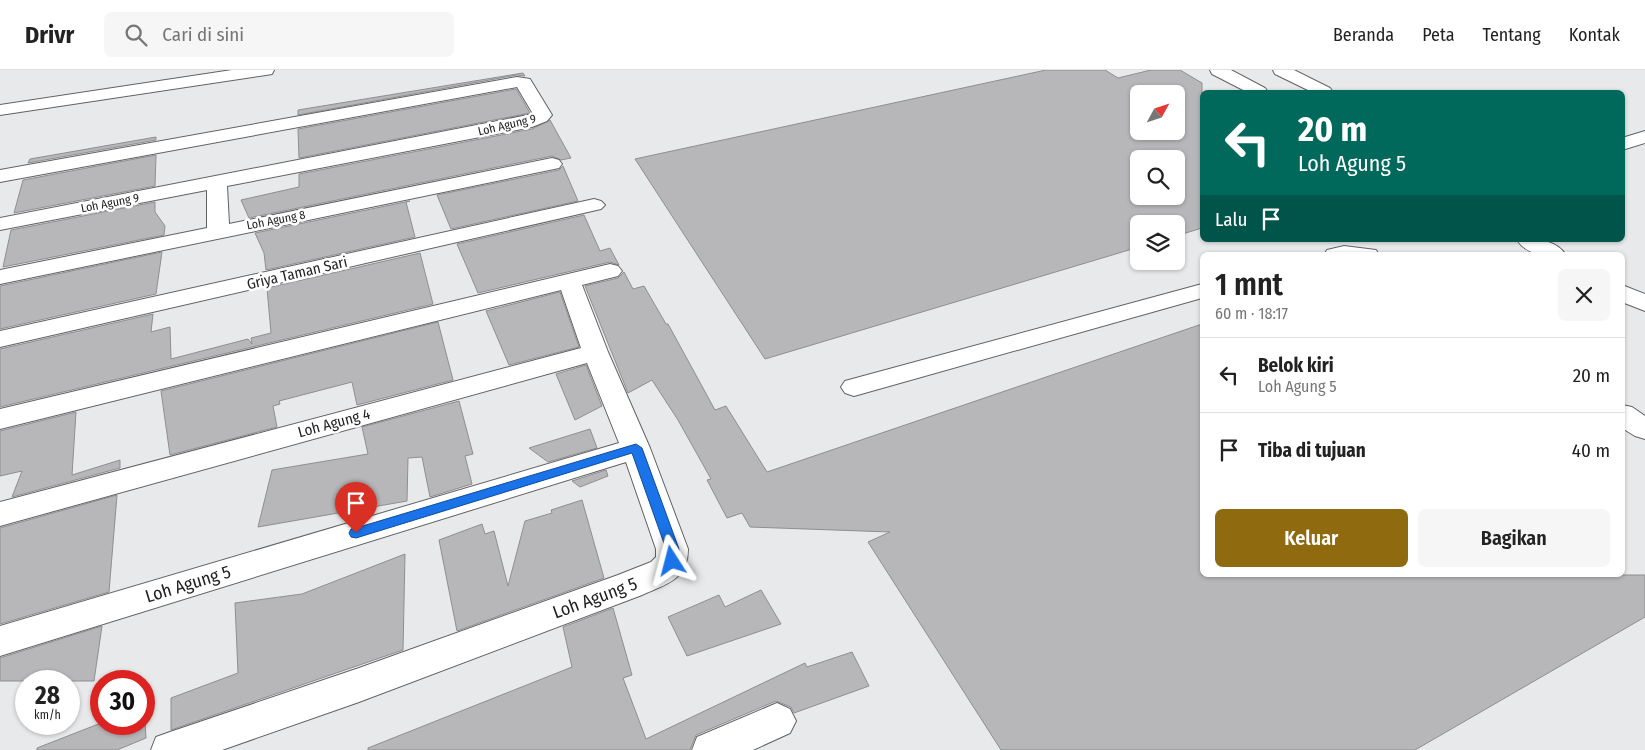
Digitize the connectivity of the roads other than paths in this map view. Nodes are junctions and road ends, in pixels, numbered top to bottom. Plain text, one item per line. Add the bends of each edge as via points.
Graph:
1 (266, 70) edge
2 (1218, 70) edge
3 (1281, 70) edge
4 (1255, 90) edge
5 (1320, 90) edge
6 (0, 110) edge
7 (1645, 137) edge
8 (1625, 143) edge
9 (552, 164) dead end
10 (0, 176) edge
11 (217, 183) junction
12 (594, 205) dead end
13 (0, 224) edge
14 (218, 232) junction
15 (1532, 242) edge
16 (1550, 252) edge
17 (610, 271) dead end
18 (0, 277) edge
19 (569, 281) junction
20 (1200, 292) edge
21 (1625, 294) edge
22 (1645, 304) edge
23 (0, 339) edge
24 (596, 352) junction
25 (854, 387) dead end
26 (1625, 416) edge
27 (0, 418) edge
28 (1645, 429) edge
29 (636, 448) junction
30 (0, 514) edge
31 (0, 641) edge
32 (777, 721) dead end
33 (170, 750) edge
34 (711, 750) edge

1 - 6 street
2 - 4 street
3 - 5 street
7 - 8 street
9 - 14 street, Loh Agung 8
10 - 11 street, Loh Agung 9 via 517,82 524,83 542,115 532,121
11 - 13 street, Loh Agung 9
11 - 14 street
12 - 23 street, Griya Taman Sari
14 - 18 street, Loh Agung 8
15 - 16 street
17 - 19 street
19 - 24 street
19 - 27 street
20 - 25 street
21 - 22 street
24 - 29 street
24 - 30 street, Loh Agung 4
26 - 28 street
29 - 31 street, Loh Agung 5
29 - 33 street, Loh Agung 5 via 672,549 672,561 663,571 368,682
32 - 34 street

